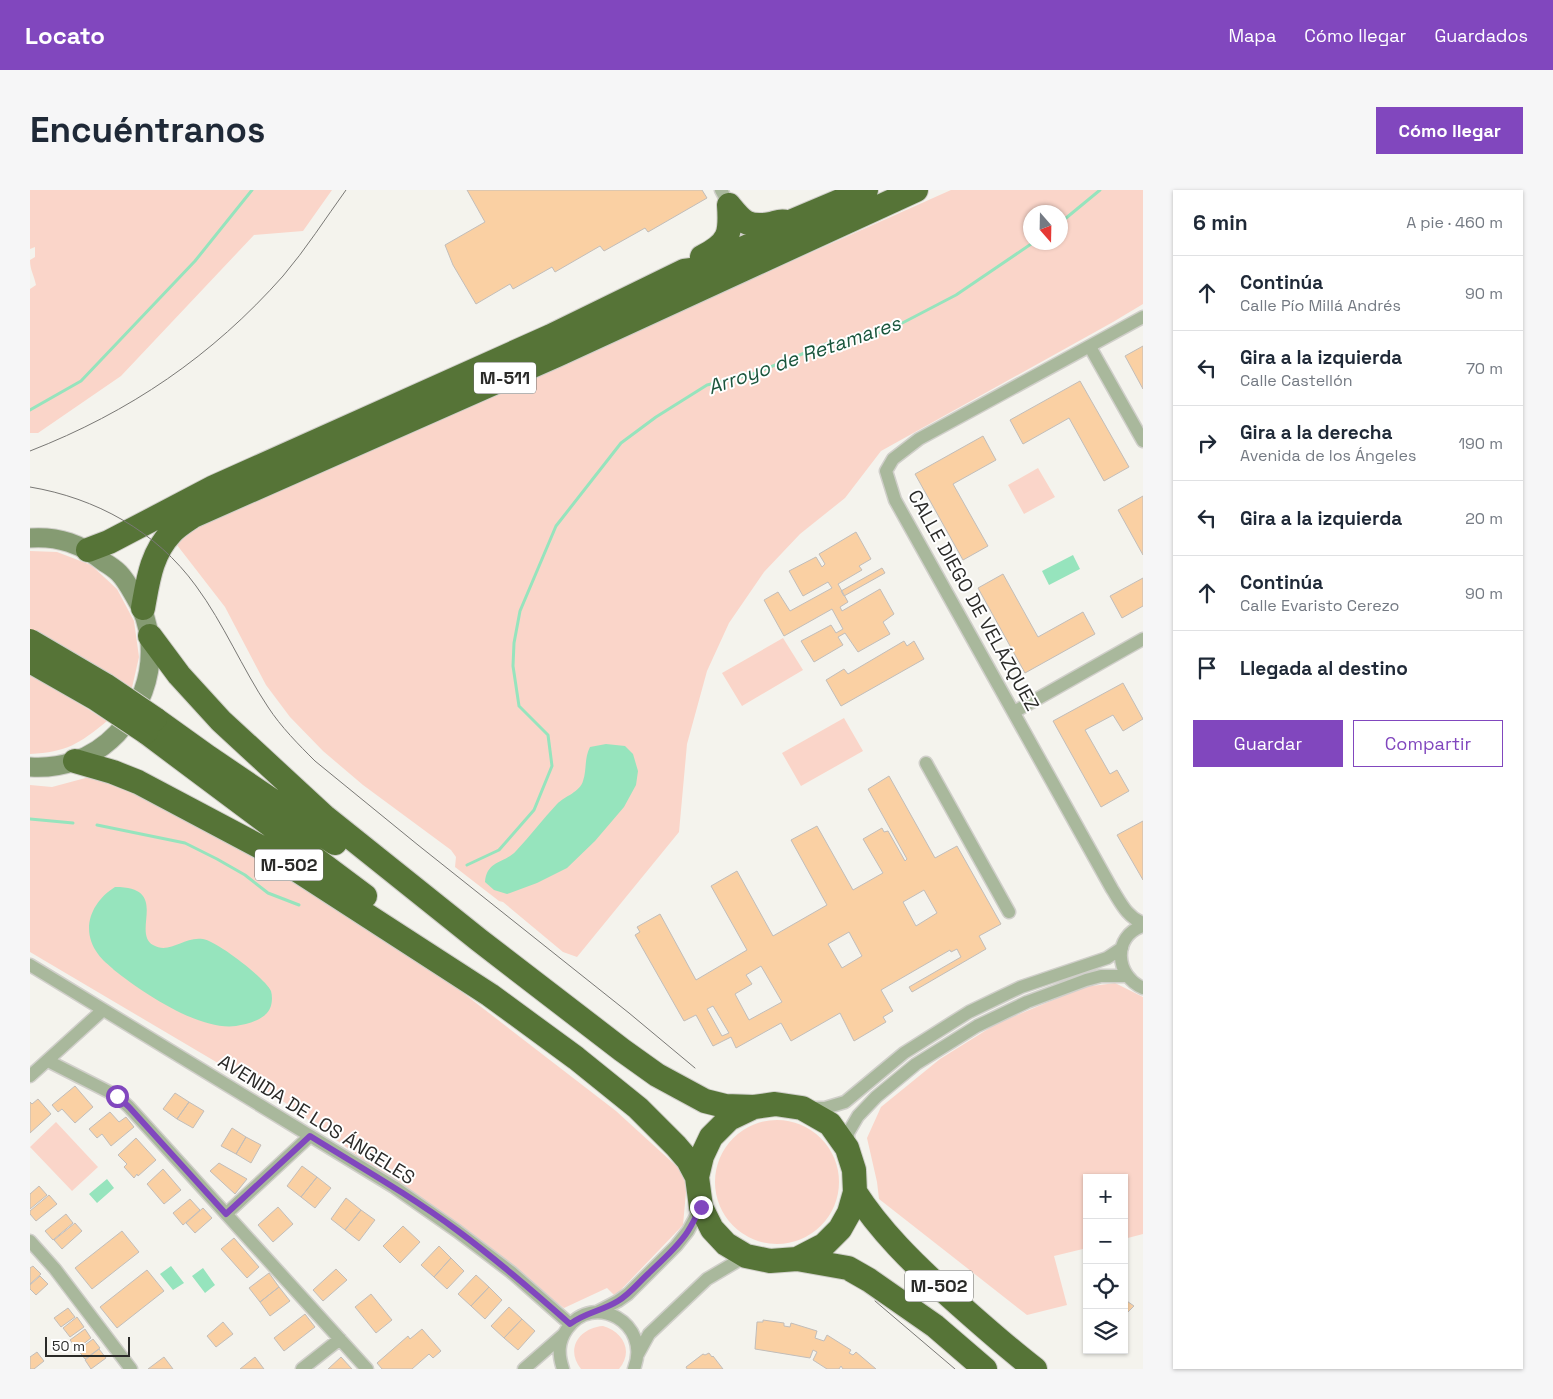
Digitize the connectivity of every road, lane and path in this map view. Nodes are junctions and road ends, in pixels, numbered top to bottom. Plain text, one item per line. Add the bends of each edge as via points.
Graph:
1 (866, 190) edge
2 (916, 190) edge
3 (725, 197) edge
4 (790, 222) junction
5 (684, 271) junction
6 (1143, 318) edge
7 (1090, 346) junction
8 (1143, 441) edge
9 (30, 538) edge
10 (88, 550) junction
11 (142, 608) junction
12 (150, 636) junction
13 (1143, 639) edge
14 (30, 641) edge
15 (30, 661) edge
16 (1014, 712) junction
17 (151, 726) junction
18 (75, 761) junction
19 (926, 762) dead end
20 (30, 767) edge
21 (1009, 912) dead end
22 (1143, 924) edge
23 (480, 940) junction
24 (1122, 948) junction
25 (30, 965) edge
26 (1127, 976) junction
27 (1143, 988) edge
28 (490, 995) junction
29 (103, 1010) junction
30 (48, 1060) junction
31 (30, 1076) edge
32 (754, 1107) junction
33 (802, 1108) junction
34 (310, 1136) junction
35 (848, 1148) junction
36 (697, 1177) junction
37 (855, 1192) junction
38 (701, 1207) junction
39 (226, 1214) junction
40 (30, 1241) edge
41 (746, 1256) junction
42 (797, 1259) junction
43 (597, 1312) junction
44 (566, 1330) junction
45 (340, 1339) junction
46 (638, 1354) junction
47 (131, 1369) edge
48 (302, 1369) edge
49 (368, 1369) edge
50 (524, 1369) edge
51 (563, 1369) edge
52 (634, 1369) edge
53 (985, 1369) edge
54 (1035, 1369) edge

1 - 4 highway, M-511
2 - 11 highway, M-511 via 530,367 192,516 171,532 156,554
3 - 4 highway via 742,221 755,225
3 - 5 highway via 731,228 726,242 694,260
4 - 5 highway, M-511 via 786,229 699,269
5 - 10 highway, M-511 via 472,373 214,487
6 - 7 street, CALLE DIEGO DE VELÁZQUEZ
7 - 8 street
7 - 16 street, CALLE DIEGO DE VELÁZQUEZ via 920,440 893,459 886,471 895,500
9 - 10 street, M-511 via 66,541
10 - 11 street, M-511 via 121,574
11 - 12 street, M-511
12 - 18 street, M-511 via 150,667 142,698 126,725 103,746
12 - 23 highway, M-502 via 179,675 222,721 302,796
13 - 16 street
14 - 17 highway, M-502, bridge via 105,685
15 - 17 highway, M-502, bridge
16 - 22 street, CALLE DIEGO DE VELÁZQUEZ via 1126,912
17 - 23 highway, M-502 via 208,757
17 - 28 highway, M-502
18 - 20 street, M-511 via 46,768
18 - 28 highway, M-502 via 138,782 266,850
19 - 21 street
22 - 24 street via 1131,933
23 - 32 highway, M-502 via 657,1075 705,1101 725,1106
24 - 26 street via 1120,959
24 - 33 street via 1107,958 1021,987 969,1012 904,1052 845,1102 824,1108
25 - 29 street, AVENIDA DE LOS ÁNGELES
26 - 27 street
26 - 35 street via 1101,976 1086,980 1026,1002 961,1035 916,1064 876,1097 858,1116 848,1133
28 - 36 highway, M-502 via 638,1108 688,1160
29 - 30 street
29 - 34 street, AVENIDA DE LOS ÁNGELES
30 - 31 street
30 - 39 street via 117,1096
32 - 33 highway, M-502 via 775,1104
32 - 36 highway, M-502 via 729,1119 711,1137
33 - 35 highway, M-502 via 830,1124
34 - 39 street
34 - 44 street, AVENIDA DE LOS ÁNGELES via 458,1231 511,1272
35 - 37 highway, M-502
36 - 38 highway, M-502
37 - 42 highway, M-502 via 849,1213 840,1228 824,1245
37 - 54 highway, M-502 via 865,1209 919,1268
38 - 41 highway, M-502 via 712,1229 726,1244
38 - 43 street via 676,1246 628,1294
39 - 45 street
40 - 47 street
41 - 42 highway, M-502 via 770,1261
41 - 46 street via 708,1280 649,1334
42 - 53 highway, M-502 via 848,1268 869,1280 935,1326
43 - 44 street via 582,1316
43 - 46 street via 622,1320 631,1329 637,1341
44 - 50 street
44 - 51 street via 559,1346
45 - 48 street
45 - 49 street
46 - 52 street

